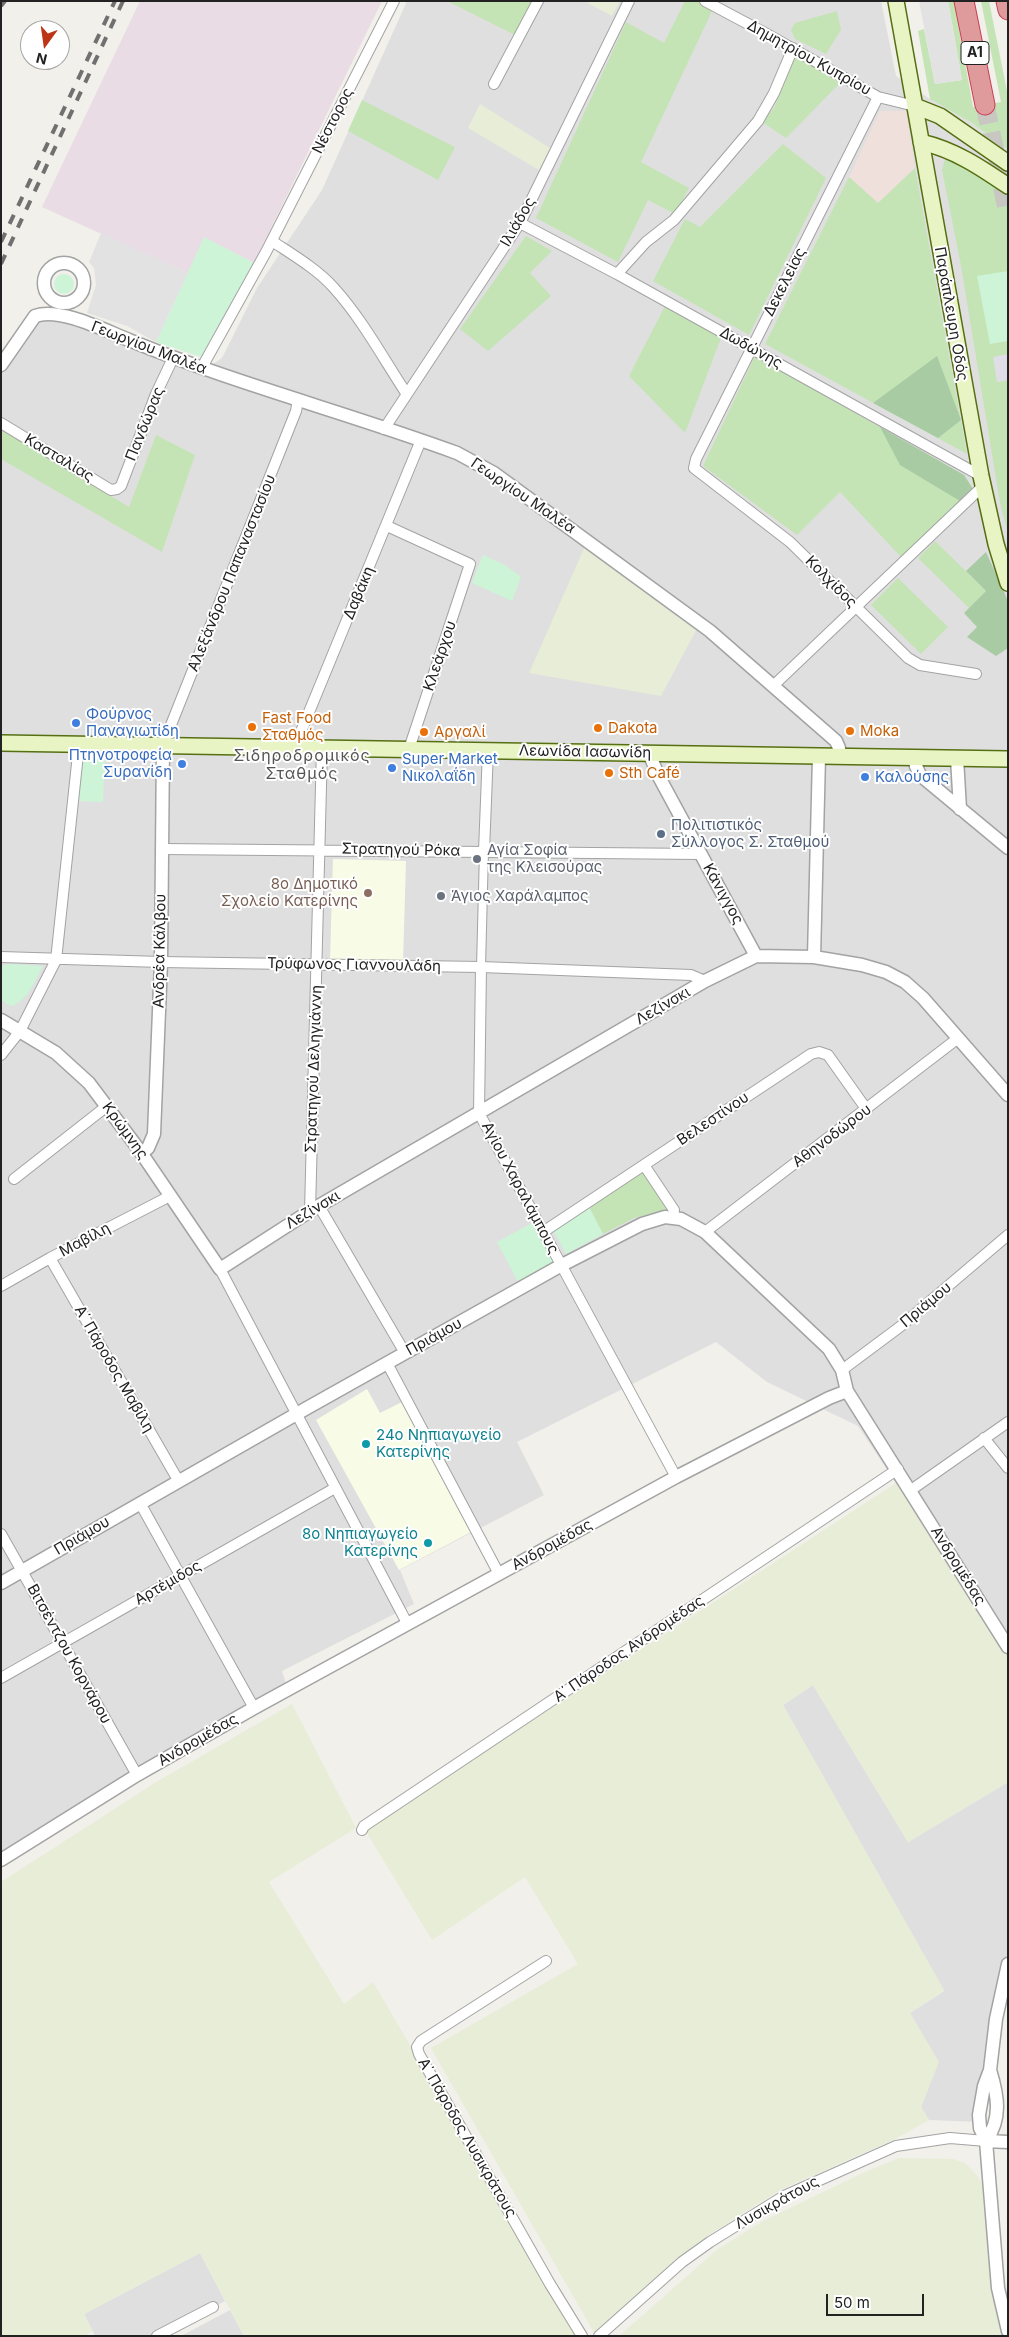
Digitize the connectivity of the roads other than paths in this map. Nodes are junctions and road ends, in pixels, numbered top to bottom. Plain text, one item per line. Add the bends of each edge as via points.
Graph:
1 (394, 1) edge
2 (538, 1) edge
3 (628, 1) edge
4 (705, 1) edge
5 (896, 1) edge
6 (964, 1) edge
7 (1006, 1) edge
8 (1008, 10) edge
9 (792, 48) junction
10 (494, 84) dead end
11 (878, 97) junction
12 (985, 105) tunnel mouth
13 (915, 106) junction
14 (921, 142) junction
15 (1008, 163) edge
16 (1008, 186) edge
17 (520, 223) junction
18 (272, 241) junction
19 (617, 274) junction
20 (50, 298) junction
21 (75, 300) junction
22 (56, 314) junction
23 (81, 321) junction
24 (751, 349) junction
25 (173, 358) junction
26 (1, 365) edge
27 (201, 369) junction
28 (406, 393) junction
29 (298, 400) junction
30 (1, 423) edge
31 (384, 429) junction
32 (421, 440) junction
33 (694, 468) joint
34 (982, 481) junction
35 (117, 489) joint
36 (387, 526) junction
37 (1008, 583) edge
38 (857, 608) junction
39 (976, 674) dead end
40 (773, 686) junction
41 (1, 733) edge
42 (1, 743) edge
43 (35, 744) junction
44 (163, 744) junction
45 (79, 745) junction
46 (298, 747) junction
47 (322, 747) junction
48 (409, 749) junction
49 (1, 750) edge
50 (488, 750) junction
51 (649, 753) junction
52 (819, 756) junction
53 (839, 756) junction
54 (915, 758) junction
55 (957, 758) junction
56 (1008, 759) edge
57 (960, 809) junction
58 (1008, 848) edge
59 (162, 849) junction
60 (320, 849) junction
61 (484, 851) junction
62 (701, 854) junction
63 (756, 956) junction
64 (1, 957) edge
65 (814, 957) junction
66 (56, 960) junction
67 (161, 962) junction
68 (318, 965) junction
69 (481, 967) junction
70 (705, 981) junction
71 (1, 1020) edge
72 (20, 1030) junction
73 (956, 1039) junction
74 (1, 1055) edge
75 (1008, 1095) edge
76 (108, 1106) junction
77 (866, 1110) junction
78 (480, 1113) junction
79 (142, 1153) junction
80 (644, 1165) junction
81 (14, 1179) dead end
82 (170, 1196) junction
83 (314, 1208) junction
84 (673, 1218) junction
85 (543, 1232) junction
86 (705, 1232) junction
87 (1008, 1235) edge
88 (50, 1258) junction
89 (560, 1266) junction
90 (220, 1269) junction
91 (1, 1286) edge
92 (405, 1352) junction
93 (387, 1363) junction
94 (842, 1370) junction
95 (847, 1391) junction
96 (295, 1414) junction
97 (1008, 1422) edge
98 (984, 1438) junction
99 (1008, 1468) edge
100 (898, 1469) junction
101 (676, 1477) junction
102 (178, 1480) junction
103 (335, 1488) junction
104 (911, 1490) junction
105 (140, 1503) junction
106 (1, 1534) edge
107 (22, 1571) junction
108 (500, 1574) junction
109 (181, 1575) junction
110 (1, 1583) edge
111 (407, 1623) junction
112 (63, 1643) junction
113 (1008, 1647) edge
114 (1, 1678) edge
115 (254, 1708) junction
116 (137, 1775) junction
117 (362, 1830) dead end
118 (1, 1860) edge
119 (546, 1961) dead end
120 (1008, 1964) edge
121 (990, 2070) junction
122 (995, 2088) junction
123 (1008, 2109) edge
124 (986, 2141) junction
125 (1008, 2142) edge
126 (213, 2307) dead end
127 (1008, 2331) edge
128 (157, 2336) edge
129 (582, 2336) edge
130 (599, 2336) edge

1 - 18 street, Νέστορος
2 - 10 street
3 - 17 street, Ιλιάδος
4 - 9 street, Δημητρίου Κυπρίου
5 - 13 main road, Παράπλευρη Οδός
6 - 12 highway, Α1
7 - 8 highway
9 - 11 street, Δημητρίου Κυπρίου
9 - 19 street via 774,93 758,121 674,220 646,242
11 - 13 street, Δημητρίου Κυπρίου
11 - 24 street, Δεκελείας
13 - 14 main road, Παράπλευρη Οδός
13 - 15 main road via 940,116
14 - 16 main road via 958,154
14 - 34 main road, Παράπλευρη Οδός
17 - 19 street, Δωδώνης
17 - 28 street, Ιλιάδος
18 - 27 street, Νέστορος
18 - 28 street via 333,286
19 - 24 street, Δωδώνης
20 - 21 street via 66,303
20 - 21 street via 45,288 46,275 54,267 67,264 74,266 83,277 83,291
20 - 22 street
21 - 22 street
21 - 23 street
22 - 23 street, Γεωργίου Μαλέα
22 - 26 street via 35,316
23 - 25 street, Γεωργίου Μαλέα
24 - 33 street, Δεκελείας
24 - 34 street, Δωδώνης
25 - 27 street, Γεωργίου Μαλέα
25 - 35 street, Πανδώρας
27 - 29 street, Γεωργίου Μαλέα
28 - 31 street, Ιλιάδος
29 - 31 street, Γεωργίου Μαλέα
29 - 44 street, Αλεξάνδρου Παπαναστασίου
30 - 35 street, Κασταλίας via 111,490
31 - 32 street, Γεωργίου Μαλέα
32 - 36 street, Δαβάκη
32 - 40 street, Γεωργίου Μαλέα via 457,453 494,473 676,605
33 - 38 street, Κολχίδος via 790,542
34 - 37 main road, Παράπλευρη Οδός
34 - 38 street
36 - 46 street, Δαβάκη via 300,734
36 - 48 street, Κλεάρχου via 470,564
38 - 39 street, Κολχίδος via 908,658 920,665
38 - 40 street
40 - 53 street, Γεωργίου Μαλέα via 836,741
41 - 43 main road
42 - 43 main road
43 - 45 main road, Λεωνίδα Ιασωνίδη
43 - 49 main road
44 - 45 main road, Λεωνίδα Ιασωνίδη
44 - 46 main road, Λεωνίδα Ιασωνίδη
44 - 59 street, Ανδρέα Κάλβου
45 - 66 street
46 - 47 main road, Λεωνίδα Ιασωνίδη
47 - 48 main road, Λεωνίδα Ιασωνίδη
47 - 60 street, Στρατηγού Δεληγιάννη
48 - 50 main road, Λεωνίδα Ιασωνίδη
50 - 51 main road, Λεωνίδα Ιασωνίδη
50 - 61 street, Αγίου Χαραλάμπους
51 - 52 main road, Λεωνίδα Ιασωνίδη
51 - 62 street, Κάνιγγος
52 - 53 main road, Λεωνίδα Ιασωνίδη
52 - 65 street
53 - 54 main road, Λεωνίδα Ιασωνίδη
54 - 55 main road, Λεωνίδα Ιασωνίδη
54 - 57 street via 920,775
55 - 56 main road, Λεωνίδα Ιασωνίδη
55 - 57 street
57 - 58 street
59 - 60 street, Στρατηγού Ρόκα
59 - 67 street, Ανδρέα Κάλβου
60 - 61 street, Στρατηγού Ρόκα
60 - 68 street, Στρατηγού Δεληγιάννη
61 - 62 street, Στρατηγού Ρόκα
61 - 69 street, Αγίου Χαραλάμπους
62 - 63 street, Κάνιγγος
63 - 65 street
63 - 70 street, Λεζίνσκι
64 - 66 street, Τρύφωνος Γιαννουλάδη
65 - 73 street via 862,965 905,982 923,998
66 - 67 street, Τρύφωνος Γιαννουλάδη
66 - 72 street
67 - 68 street, Τρύφωνος Γιαννουλάδη
67 - 79 street, Ανδρέα Κάλβου via 154,1134 153,1141
68 - 69 street, Τρύφωνος Γιαννουλάδη
68 - 83 street, Στρατηγού Δεληγιάννη
69 - 70 street, Τρύφωνος Γιαννουλάδη via 691,975
69 - 78 street, Αγίου Χαραλάμπους
70 - 78 street, Λεζίνσκι
71 - 72 street, Κρώμνης
72 - 74 street
72 - 76 street, Κρώμνης via 77,1070
73 - 75 street
73 - 77 street, Αθηνοδώρου
76 - 79 street, Κρώμνης
76 - 81 street
77 - 80 street, Βελεστίνου via 828,1055 819,1052 811,1054
77 - 86 street, Αθηνοδώρου
78 - 83 street, Λεζίνσκι
78 - 85 street, Αγίου Χαραλάμπους
79 - 82 street, Κρώμνης
80 - 84 street via 674,1210
80 - 85 street, Βελεστίνου
82 - 88 street, Μαβίλη
82 - 90 street, Κρώμνης
83 - 90 street, Λεζίνσκι
83 - 92 street
84 - 86 street
84 - 89 street, Πριάμου via 665,1217 642,1224
85 - 89 street, Αγίου Χαραλάμπους
86 - 94 street via 829,1349
87 - 94 street, Πριάμου via 901,1326
88 - 91 street, Μαβίλη
88 - 102 street, Α΄ Πάροδος Μαβίλη
89 - 92 street, Πριάμου
89 - 101 street, Αγίου Χαραλάμπους
90 - 96 street
92 - 93 street, Πριάμου
93 - 96 street, Πριάμου
93 - 108 street
94 - 95 street
95 - 100 street, Ανδρομέδας
95 - 101 street, Ανδρομέδας
96 - 102 street, Πριάμου
96 - 103 street
97 - 98 street
98 - 99 street
98 - 104 street
100 - 104 street, Ανδρομέδας
100 - 117 street, Α΄ Πάροδος Ανδρομέδας
101 - 108 street, Ανδρομέδας
102 - 105 street, Πριάμου
103 - 109 street, Αρτέμιδος
103 - 111 street
104 - 113 street, Ανδρομέδας
105 - 107 street, Πριάμου
105 - 109 street
106 - 107 street, Βιτσέντζου Κορνάρου
107 - 110 street, Πριάμου
107 - 112 street, Βιτσέντζου Κορνάρου
108 - 111 street, Ανδρομέδας
109 - 112 street, Αρτέμιδος
109 - 115 street
111 - 115 street, Ανδρομέδας
112 - 114 street, Αρτέμιδος
112 - 116 street, Βιτσέντζου Κορνάρου
115 - 116 street, Ανδρομέδας
116 - 118 street, Ανδρομέδας
119 - 129 street, Α΄ Πάροδος Λυσικράτους via 421,2041 417,2047
120 - 121 street via 996,2019
121 - 122 street
121 - 124 street via 979,2115
122 - 123 street
122 - 124 street via 997,2119
124 - 125 street
124 - 127 street via 998,2288
124 - 130 street, Λυσικράτους via 950,2138 896,2146 784,2196 682,2262
126 - 128 street

